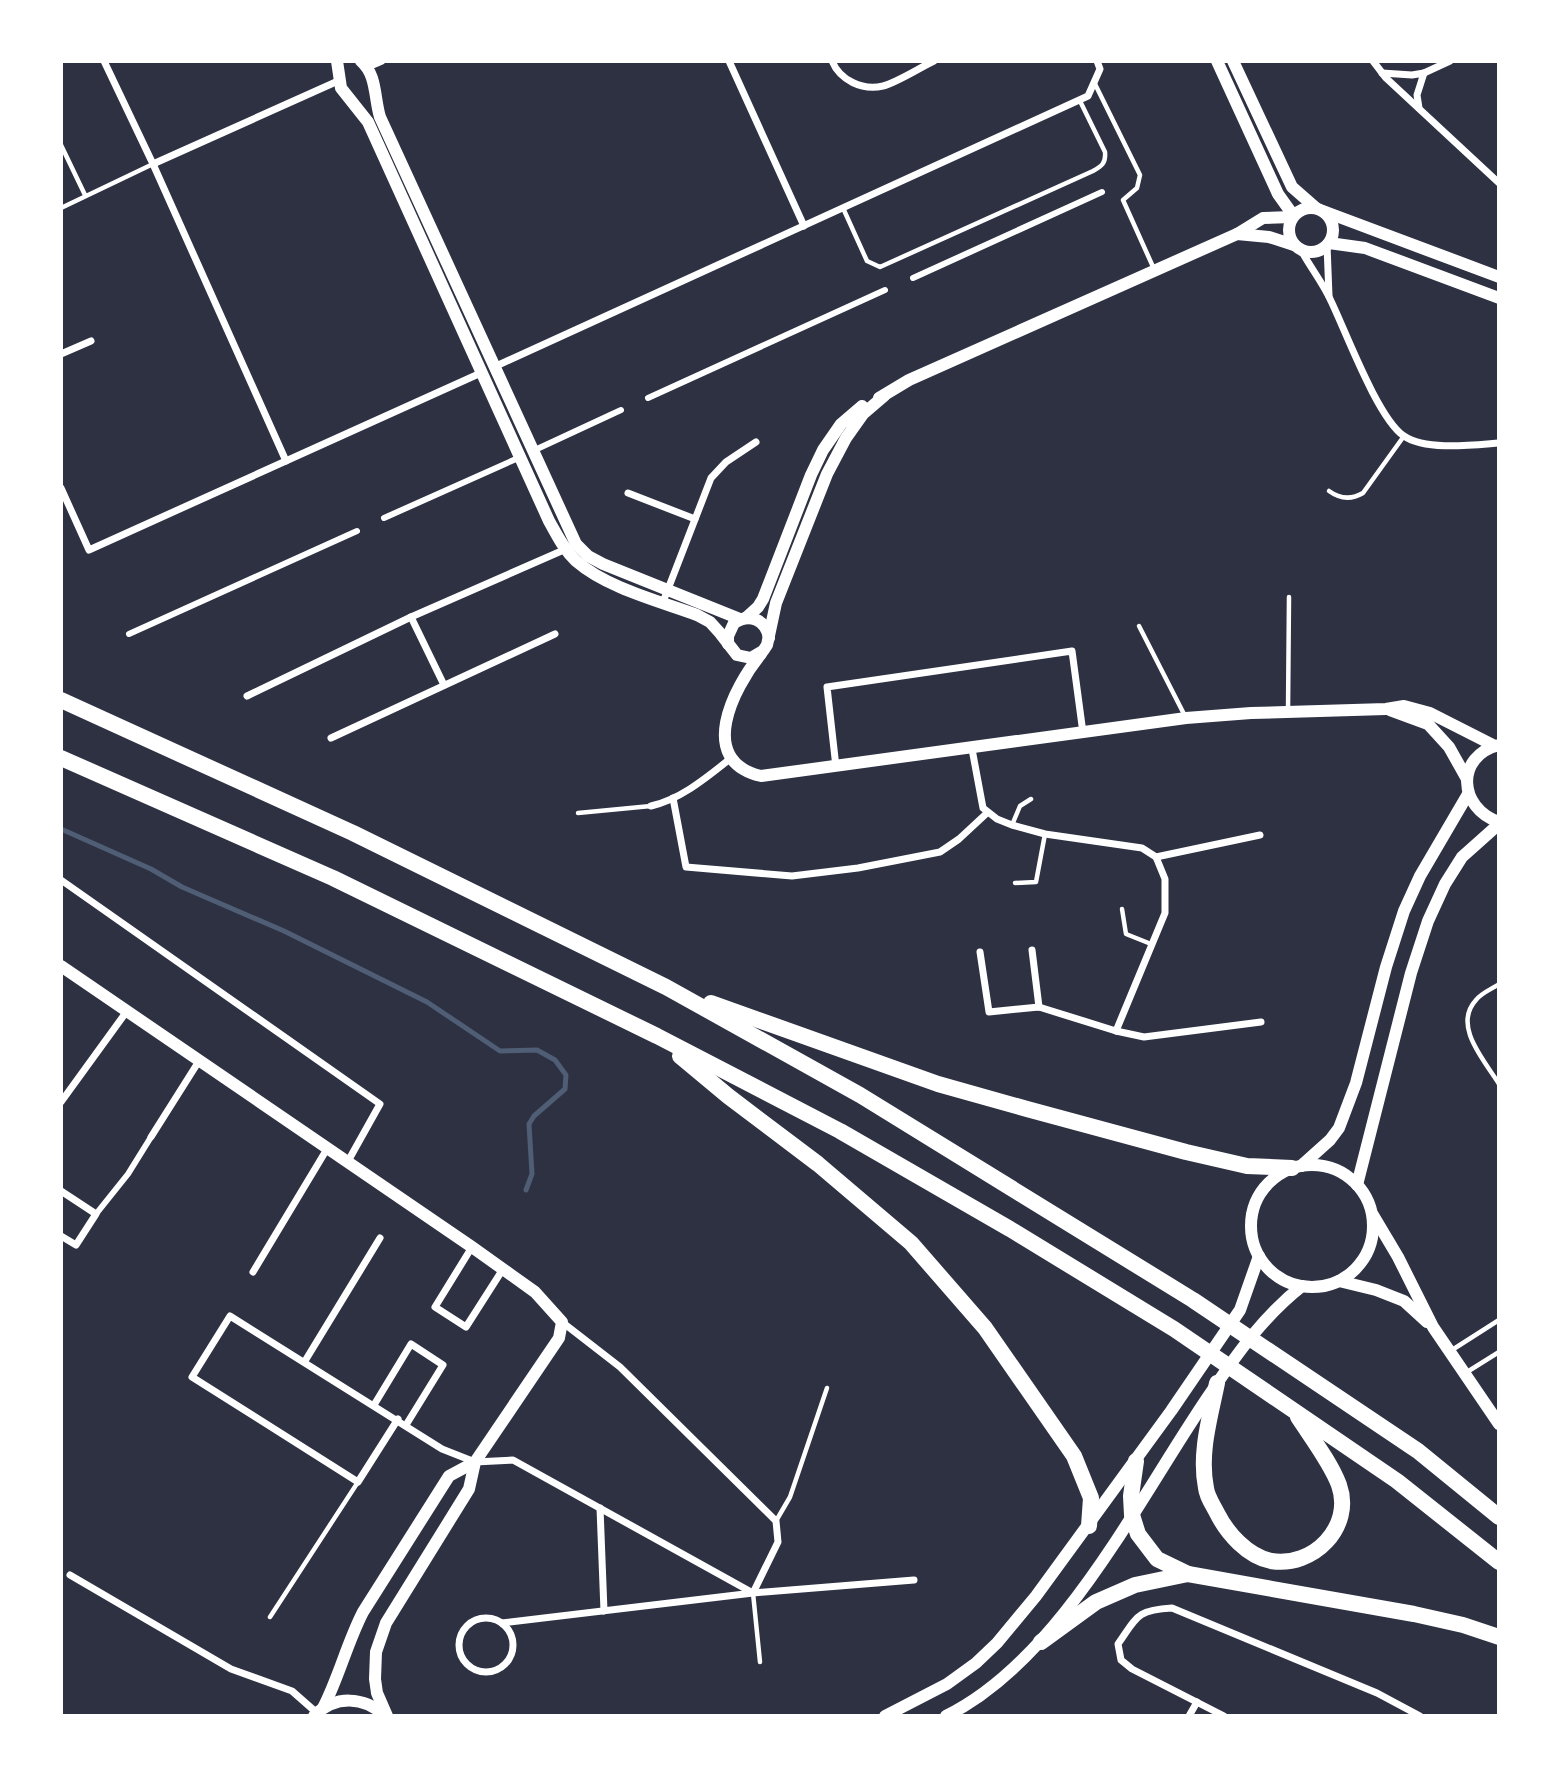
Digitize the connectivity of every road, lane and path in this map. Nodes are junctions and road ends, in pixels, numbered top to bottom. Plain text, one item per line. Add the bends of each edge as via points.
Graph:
1 (104, 61) edge
2 (382, 61) edge
3 (729, 61) edge
4 (832, 61) edge
5 (934, 61) edge
6 (1097, 61) edge
7 (1217, 61) edge
8 (1233, 61) edge
9 (1373, 61) edge
10 (1450, 61) edge
11 (366, 68) edge
12 (338, 72) edge
13 (1382, 73) junction
14 (1424, 73) junction
15 (1095, 84) junction
16 (345, 93) junction
17 (1079, 100) junction
18 (1419, 108) junction
19 (61, 145) edge
20 (153, 164) junction
21 (1499, 183) edge
22 (1102, 192) dead end
23 (85, 195) junction
24 (61, 207) edge
25 (843, 208) junction
26 (1320, 209) junction
27 (1293, 216) junction
28 (804, 226) junction
29 (1237, 234) junction
30 (1328, 244) junction
31 (1298, 248) junction
32 (1154, 270) junction
33 (1499, 277) edge
34 (913, 278) dead end
35 (885, 290) dead end
36 (1329, 297) junction
37 (1499, 298) edge
38 (90, 341) dead end
39 (61, 354) edge
40 (488, 369) junction
41 (884, 396) junction
42 (648, 398) dead end
43 (621, 410) dead end
44 (1404, 436) junction
45 (756, 442) dead end
46 (1499, 443) edge
47 (537, 449) dead end
48 (516, 459) dead end
49 (286, 461) junction
50 (61, 488) edge
51 (1328, 491) dead end
52 (628, 493) dead end
53 (384, 518) dead end
54 (695, 519) junction
55 (357, 531) dead end
56 (570, 546) junction
57 (668, 590) junction
58 (1289, 597) dead end
59 (663, 602) junction
60 (411, 617) junction
61 (743, 618) junction
62 (1139, 626) dead end
63 (129, 634) dead end
64 (555, 635) dead end
65 (766, 645) junction
66 (730, 647) junction
67 (739, 684) junction
68 (444, 685) junction
69 (247, 696) dead end
70 (61, 700) edge
71 (1386, 709) junction
72 (1288, 711) junction
73 (1186, 718) junction
74 (1083, 733) junction
75 (331, 738) dead end
76 (1497, 746) edge
77 (972, 749) junction
78 (63, 759) edge
79 (730, 759) junction
80 (836, 767) junction
81 (1467, 779) junction
82 (1468, 794) junction
83 (673, 797) junction
84 (1031, 799) dead end
85 (651, 806) joint
86 (578, 813) dead end
87 (987, 813) junction
88 (1499, 823) edge
89 (1012, 825) junction
90 (1045, 834) junction
91 (1261, 835) dead end
92 (1156, 857) junction
93 (61, 880) edge
94 (1015, 883) dead end
95 (1122, 909) dead end
96 (1151, 944) junction
97 (1032, 950) dead end
98 (980, 952) dead end
99 (61, 966) edge
100 (1499, 984) edge
101 (666, 987) junction
102 (1039, 1006) junction
103 (127, 1011) junction
104 (1261, 1022) dead end
105 (1116, 1031) junction
106 (656, 1036) junction
107 (199, 1061) junction
108 (1499, 1084) edge
109 (61, 1102) edge
110 (151, 1136) joint
111 (327, 1149) junction
112 (347, 1163) junction
113 (1297, 1167) junction
114 (1357, 1185) junction
115 (61, 1191) edge
116 (1371, 1212) junction
117 (96, 1214) junction
118 (61, 1236) edge
119 (380, 1238) dead end
120 (472, 1247) junction
121 (1259, 1256) junction
122 (503, 1269) junction
123 (253, 1272) dead end
124 (1339, 1281) junction
125 (1302, 1286) junction
126 (1499, 1320) edge
127 (562, 1322) junction
128 (1433, 1327) junction
129 (1449, 1352) junction
130 (1499, 1352) edge
131 (305, 1361) junction
132 (1464, 1374) junction
133 (1217, 1383) junction
134 (827, 1388) dead end
135 (374, 1405) junction
136 (1295, 1412) junction
137 (398, 1419) junction
138 (1499, 1424) edge
139 (407, 1425) junction
140 (1136, 1461) junction
141 (475, 1462) junction
142 (358, 1482) junction
143 (600, 1508) junction
144 (1132, 1515) junction
145 (1499, 1517) edge
146 (776, 1521) junction
147 (1089, 1526) junction
148 (1499, 1562) edge
149 (1188, 1574) junction
150 (70, 1575) dead end
151 (914, 1580) dead end
152 (753, 1593) junction
153 (604, 1611) junction
154 (270, 1617) dead end
155 (502, 1623) junction
156 (1499, 1637) edge
157 (1041, 1642) junction
158 (760, 1662) dead end
159 (1197, 1702) junction
160 (318, 1712) edge
161 (386, 1716) edge
162 (885, 1716) edge
163 (946, 1716) edge
164 (1189, 1716) edge
165 (1224, 1716) edge
166 (1420, 1716) edge

1 - 20 street
2 - 11 street
3 - 28 street
4 - 5 street via 837,74 860,86 883,86
6 - 15 street via 1100,69
7 - 27 street via 1278,194
8 - 26 street via 1292,187
9 - 13 street
10 - 14 street
11 - 12 street via 348,63
11 - 16 street via 369,90 358,96
11 - 40 street via 380,117
12 - 16 street
12 - 20 street
13 - 14 street
13 - 18 street
14 - 18 street via 1417,95
15 - 17 street via 1088,96
15 - 32 lane via 1140,175 1137,188 1123,200
16 - 40 street via 368,122
17 - 25 street
17 - 25 lane via 1105,152 1101,167 1093,171 880,267 867,261
18 - 21 street
19 - 23 lane
20 - 23 lane
20 - 49 street
22 - 34 street
23 - 24 lane
25 - 28 street
26 - 27 street via 1300,210
26 - 30 street via 1333,228
26 - 33 street
27 - 29 street via 1263,218
27 - 31 street via 1288,231
28 - 40 street
29 - 31 street via 1269,237
29 - 32 street
30 - 31 street via 1317,252
30 - 36 street
30 - 37 street via 1366,248
31 - 36 street
32 - 41 street via 909,380
35 - 42 street
36 - 44 street via 1379,404
38 - 39 street
40 - 49 street
40 - 56 street
41 - 61 street via 841,424 823,450 762,599
41 - 65 street via 863,414 827,474 776,603
43 - 47 street
44 - 46 street via 1425,444
44 - 51 lane via 1363,493 1345,498
45 - 54 street via 726,462 712,478
48 - 53 street
49 - 50 street via 89,550
52 - 54 street
54 - 57 street
55 - 63 street
56 - 57 street
56 - 59 street via 589,571
56 - 60 street
57 - 59 street
57 - 61 street
58 - 72 lane
59 - 66 street via 710,622
60 - 68 street
60 - 69 street
61 - 65 street via 765,626
61 - 66 street via 729,629
62 - 73 lane
64 - 68 street
65 - 66 street via 751,658 737,655
65 - 67 street
66 - 67 street via 738,665
67 - 79 street via 725,734
68 - 75 street
70 - 101 highway via 353,833
71 - 72 street
71 - 76 street via 1404,706 1430,713
71 - 81 street via 1428,724 1449,747
72 - 73 street
73 - 74 street
74 - 77 street
74 - 80 street via 1072,651 827,687
76 - 81 street via 1477,758
77 - 80 street
77 - 87 street via 980,801
78 - 106 highway via 332,878
79 - 80 street via 743,771 761,776
79 - 83 street
81 - 82 street
82 - 88 street via 1475,807
82 - 113 street via 1404,911 1339,1128
83 - 85 street
83 - 87 street via 686,867 769,875 815,874 931,854 947,848
84 - 89 lane via 1020,806
85 - 86 lane
87 - 89 street
88 - 114 street via 1462,857 1428,921
89 - 90 street
90 - 92 street via 1142,848
90 - 94 lane via 1036,882
91 - 92 street
92 - 96 street via 1165,879 1165,913
93 - 112 street via 380,1104
95 - 96 lane via 1126,934
96 - 105 street
97 - 102 street
98 - 102 street via 989,1012
99 - 103 street
100 - 108 lane via 1476,999 1467,1028
101 - 113 highway via 938,1084 1186,1152 1247,1166
101 - 145 highway via 860,1095 1193,1300 1418,1451
102 - 105 street
103 - 107 street
103 - 109 street
104 - 105 street via 1144,1037
106 - 136 highway via 840,1131 1010,1228 1174,1329
106 - 147 highway via 911,1243 985,1328 1074,1456 1091,1498
107 - 110 street
107 - 111 street
110 - 117 street
111 - 112 street
111 - 123 street
112 - 120 street
113 - 114 street via 1332,1168
113 - 121 street via 1276,1176 1255,1204 1252,1239
114 - 116 street
115 - 117 street
116 - 124 street via 1367,1252
116 - 128 street
117 - 118 street via 76,1245
119 - 131 street
120 - 122 street
120 - 122 street via 435,1307 466,1327
121 - 125 street via 1284,1281
121 - 140 street via 1240,1310
122 - 127 street via 535,1292
124 - 125 street
124 - 128 street via 1404,1301
125 - 133 street via 1245,1343
126 - 129 lane
127 - 141 street via 559,1338
127 - 146 street via 620,1367
128 - 129 street
129 - 132 street
130 - 132 lane
131 - 135 street
131 - 142 street via 230,1315 192,1377
132 - 138 street
133 - 136 highway via 1205,1441 1206,1491 1233,1537 1269,1560 1308,1556 1325,1544 1342,1511 1339,1486
133 - 144 street
134 - 146 lane via 790,1497
135 - 137 street
135 - 139 street via 411,1345 443,1365
136 - 148 highway via 1397,1481
137 - 139 street
137 - 142 street
139 - 141 street via 442,1449
140 - 144 highway
140 - 147 street
141 - 143 street via 513,1460
141 - 160 street via 449,1476 370,1601 355,1627 339,1677
141 - 161 street via 469,1489 378,1640 375,1679
142 - 154 lane
143 - 152 street
143 - 153 street
144 - 149 highway via 1138,1534 1157,1559
144 - 157 street
146 - 152 street via 778,1542
147 - 162 street via 1036,1597 976,1663 947,1684
149 - 156 highway via 1414,1614
149 - 157 highway via 1135,1585 1096,1602
150 - 160 street via 231,1669 292,1691
151 - 152 street
152 - 153 street
152 - 158 lane
153 - 155 street
155 - 155 street via 483,1618 466,1626 459,1652 470,1668 487,1673 509,1661 512,1636
157 - 163 street via 994,1686
159 - 164 street
159 - 165 street
159 - 166 street via 1121,1660 1118,1644 1138,1615 1172,1608 1377,1693
160 - 161 street via 350,1700 364,1702

